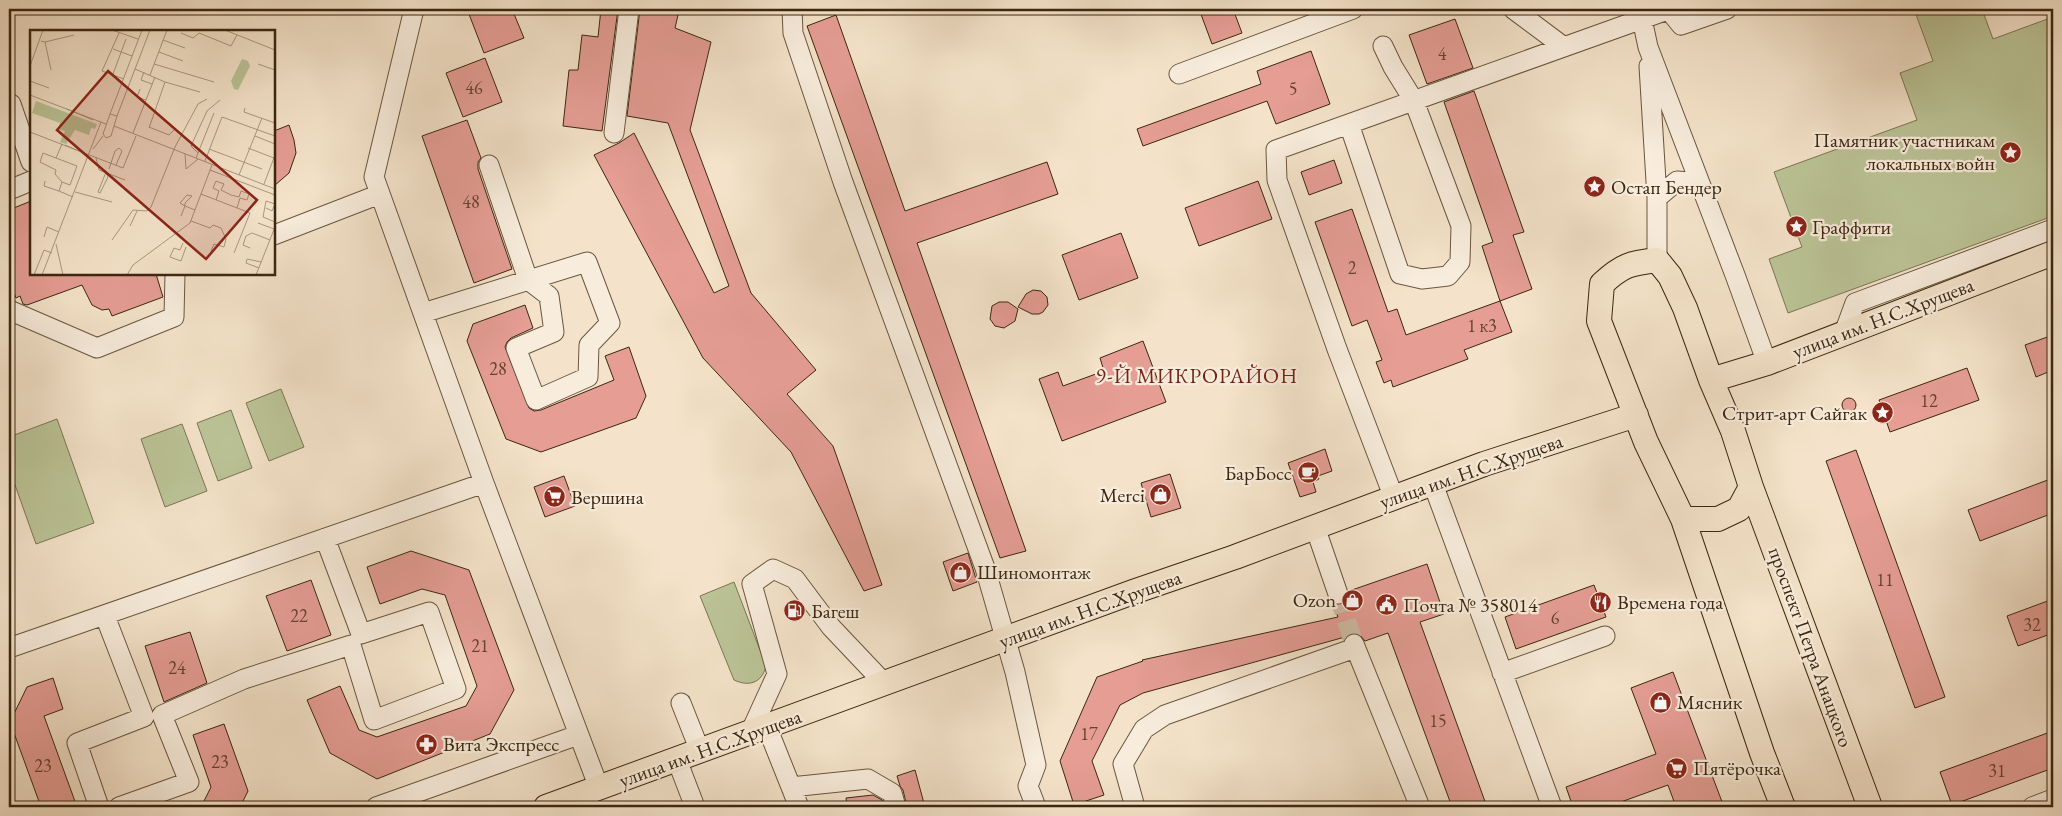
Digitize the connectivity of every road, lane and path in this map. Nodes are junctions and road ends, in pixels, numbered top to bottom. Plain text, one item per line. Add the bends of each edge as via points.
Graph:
1 (414, 9) edge
2 (629, 9) edge
3 (792, 9) edge
4 (1353, 9) edge
5 (1513, 9) edge
6 (1669, 9) edge
7 (1727, 9) edge
8 (1640, 14) edge
9 (1383, 46) dead end
10 (1564, 47) junction
11 (1648, 48) junction
12 (1179, 74) dead end
13 (1414, 101) junction
14 (11, 104) dead end
15 (1349, 124) junction
16 (614, 133) dead end
17 (30, 159) edge
18 (489, 165) dead end
19 (30, 181) edge
20 (1700, 182) junction
21 (9, 190) edge
22 (380, 194) junction
23 (1657, 198) junction
24 (2053, 229) edge
25 (275, 235) edge
26 (2053, 253) edge
27 (1657, 260) junction
28 (175, 275) edge
29 (528, 280) junction
30 (9, 310) edge
31 (423, 313) junction
32 (1844, 333) junction
33 (1767, 364) junction
34 (1711, 380) junction
35 (1636, 415) junction
36 (484, 483) junction
37 (1433, 484) junction
38 (1751, 487) junction
39 (1394, 498) junction
40 (1683, 519) junction
41 (1315, 527) junction
42 (325, 538) junction
43 (1338, 594) tunnel mouth
44 (105, 616) junction
45 (1605, 636) dead end
46 (356, 640) junction
47 (1004, 640) junction
48 (9, 648) edge
49 (1502, 673) junction
50 (885, 684) junction
51 (681, 703) dead end
52 (153, 716) junction
53 (758, 730) junction
54 (578, 735) junction
55 (700, 751) junction
56 (677, 760) junction
57 (791, 787) junction
58 (599, 788) junction
59 (2053, 799) edge
60 (99, 807) edge
61 (119, 807) edge
62 (376, 807) edge
63 (546, 807) edge
64 (695, 807) edge
65 (799, 807) edge
66 (896, 807) edge
67 (1036, 807) edge
68 (1135, 807) edge
69 (1420, 807) edge
70 (1552, 807) edge
71 (1783, 807) edge
72 (1870, 807) edge
73 (2032, 807) edge

1 - 22 street via 374,177
2 - 16 street
3 - 47 street via 793,33 843,182 985,568
4 - 12 street
5 - 10 street
6 - 7 street via 1681,25
6 - 8 street
8 - 10 street
8 - 11 street
9 - 13 street
10 - 13 street
11 - 20 street
11 - 23 street
13 - 15 street
13 - 15 street via 1462,226 1460,262 1448,276 1422,279 1400,274
14 - 17 street
15 - 39 street via 1276,150 1277,180
18 - 29 street
19 - 21 street
20 - 23 street via 1677,180
20 - 33 street
22 - 25 street
22 - 31 street
23 - 27 street
24 - 32 street via 1855,303
26 - 32 main road, улица им. Н.С.Хрущева
27 - 34 main road, проспект Петра Анацкого via 1670,276 1685,308
27 - 35 main road via 1630,263 1616,270 1602,284 1600,321
28 - 30 street via 174,317 97,348
29 - 29 street via 587,262 610,323 589,345 588,377 536,400 516,348 554,332 549,296
29 - 31 street
31 - 36 street
32 - 33 main road, улица им. Н.С.Хрущева
33 - 34 main road, улица им. Н.С.Хрущева
34 - 38 main road, проспект Петра Анацкого via 1733,431
35 - 37 main road, улица им. Н.С.Хрущева via 1484,464
35 - 40 main road
36 - 42 street
36 - 54 street
37 - 39 main road, улица им. Н.С.Хрущева
37 - 49 street
38 - 40 main road via 1739,508 1718,520
38 - 72 main road, проспект Петра Анацкого
39 - 41 main road, улица им. Н.С.Хрущева
40 - 71 main road
41 - 43 street
41 - 47 main road, улица им. Н.С.Хрущева
42 - 44 street
42 - 46 street
44 - 48 street
44 - 52 street
45 - 49 street
46 - 46 street via 429,612 456,689 374,720
46 - 52 street via 244,678
47 - 50 main road, улица им. Н.С.Хрущева
47 - 67 street via 1015,672 1036,765 1028,786
49 - 70 street
50 - 53 main road, улица им. Н.С.Хрущева
50 - 53 street via 831,627 795,579 773,569 752,584 777,674
51 - 55 street
52 - 60 street via 77,743
52 - 61 street via 189,782
53 - 55 main road, улица им. Н.С.Хрущева
53 - 57 street
54 - 58 street
54 - 62 street
55 - 56 main road, улица им. Н.С.Хрущева
56 - 58 main road, улица им. Н.С.Хрущева
56 - 64 street
57 - 65 street
57 - 66 street via 868,779 892,793
58 - 63 main road, улица им. Н.С.Хрущева
59 - 73 street
68 - 69 street via 1123,764 1144,729 1164,715 1355,646

